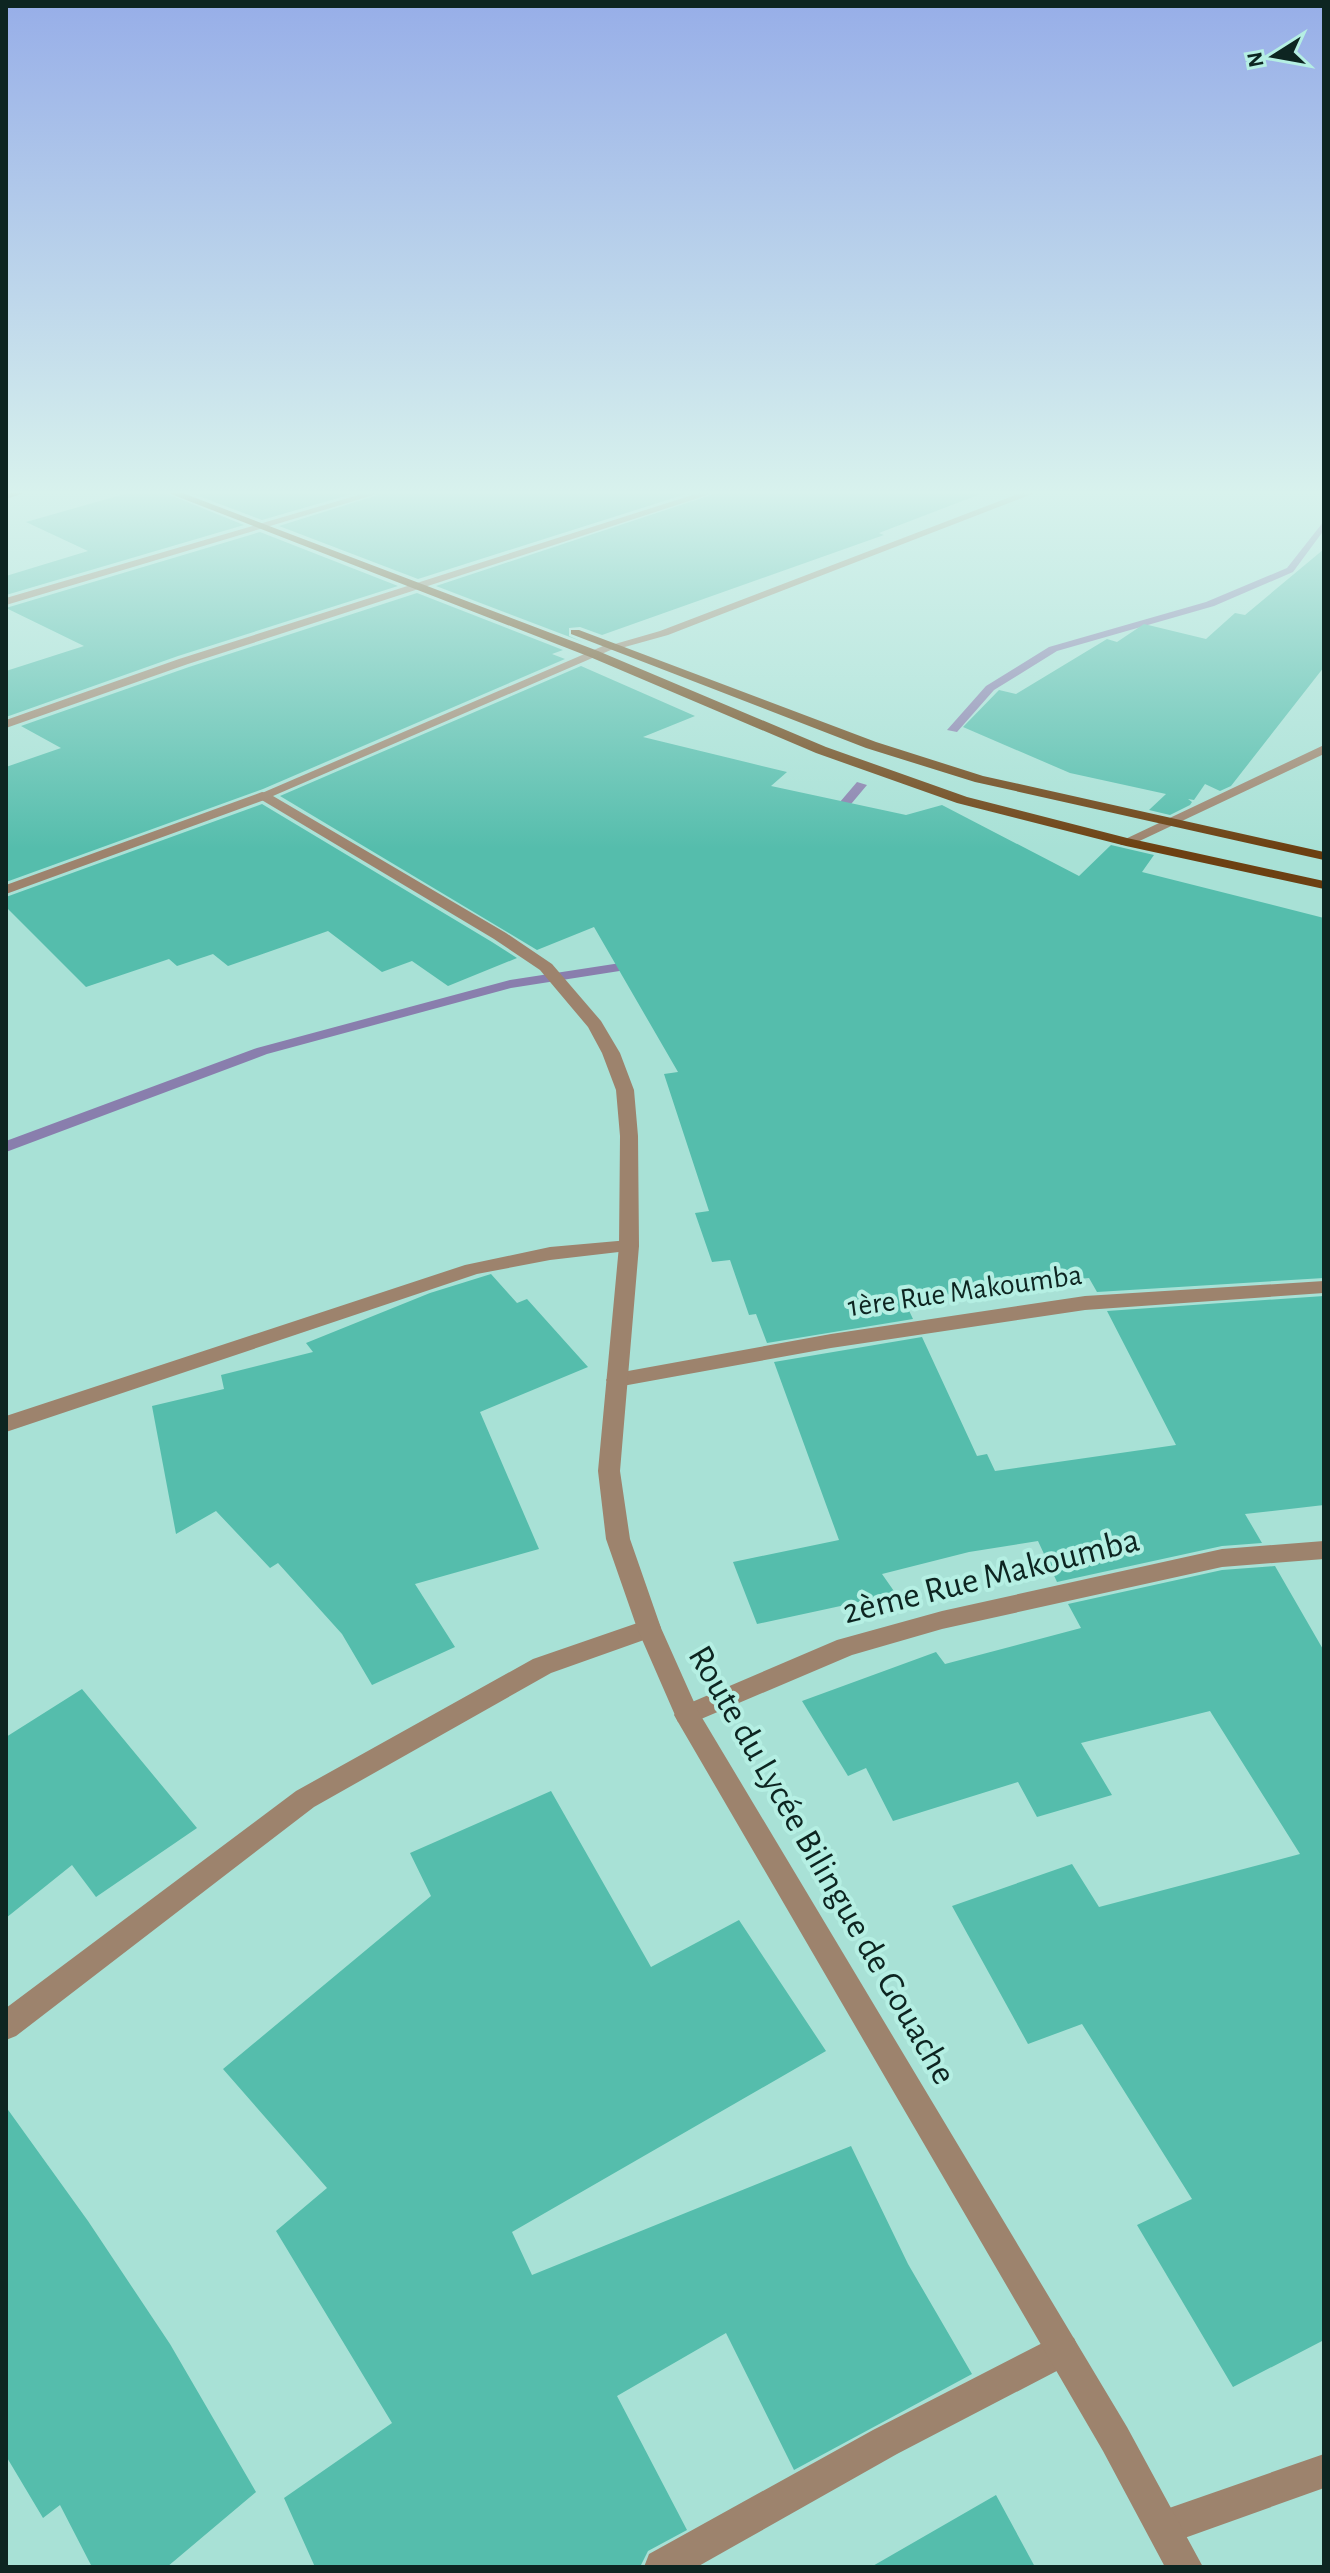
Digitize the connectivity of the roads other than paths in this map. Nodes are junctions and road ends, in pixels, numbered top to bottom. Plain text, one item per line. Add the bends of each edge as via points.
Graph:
1 (347, 609) edge
2 (476, 609) edge
3 (515, 609) edge
4 (726, 609) edge
5 (614, 646) junction
6 (594, 654) junction
7 (6, 724) edge
8 (1324, 749) edge
9 (262, 796) junction
10 (1164, 822) junction
11 (1126, 842) junction
12 (1324, 856) edge
13 (1324, 885) edge
14 (6, 890) edge
15 (629, 1246) junction
16 (1324, 1287) edge
17 (617, 1380) junction
18 (6, 1424) edge
19 (1324, 1550) edge
20 (649, 1628) junction
21 (687, 1715) junction
22 (6, 2026) edge
23 (1062, 2350) junction
24 (1324, 2471) edge
25 (1165, 2527) junction
26 (662, 2567) edge
27 (1185, 2567) edge

1 - 7 street
2 - 6 main road
3 - 5 main road
4 - 5 street
5 - 6 street
5 - 10 main road via 871,745 980,779
6 - 9 street
6 - 11 main road via 821,750 962,800
8 - 10 street
9 - 14 street
9 - 15 street, Route du Lycée Bilingue de Gouache via 500,936 546,967 570,993 611,1053 625,1090
10 - 11 street
10 - 12 main road
11 - 13 main road
15 - 17 street, Route du Lycée Bilingue de Gouache
15 - 18 street via 532,1254 472,1269
16 - 17 street, 1ère Rue Makoumba via 1085,1303
17 - 20 street, Route du Lycée Bilingue de Gouache via 609,1471 618,1539
19 - 21 street, 2ème Rue Makoumba via 1222,1558 942,1620 846,1647
20 - 21 street, Route du Lycée Bilingue de Gouache
20 - 22 street via 542,1666 305,1799
21 - 23 street, Route du Lycée Bilingue de Gouache
23 - 25 street, Route du Lycée Bilingue de Gouache
23 - 26 street
24 - 25 street
25 - 27 street, Route du Lycée Bilingue de Gouache

